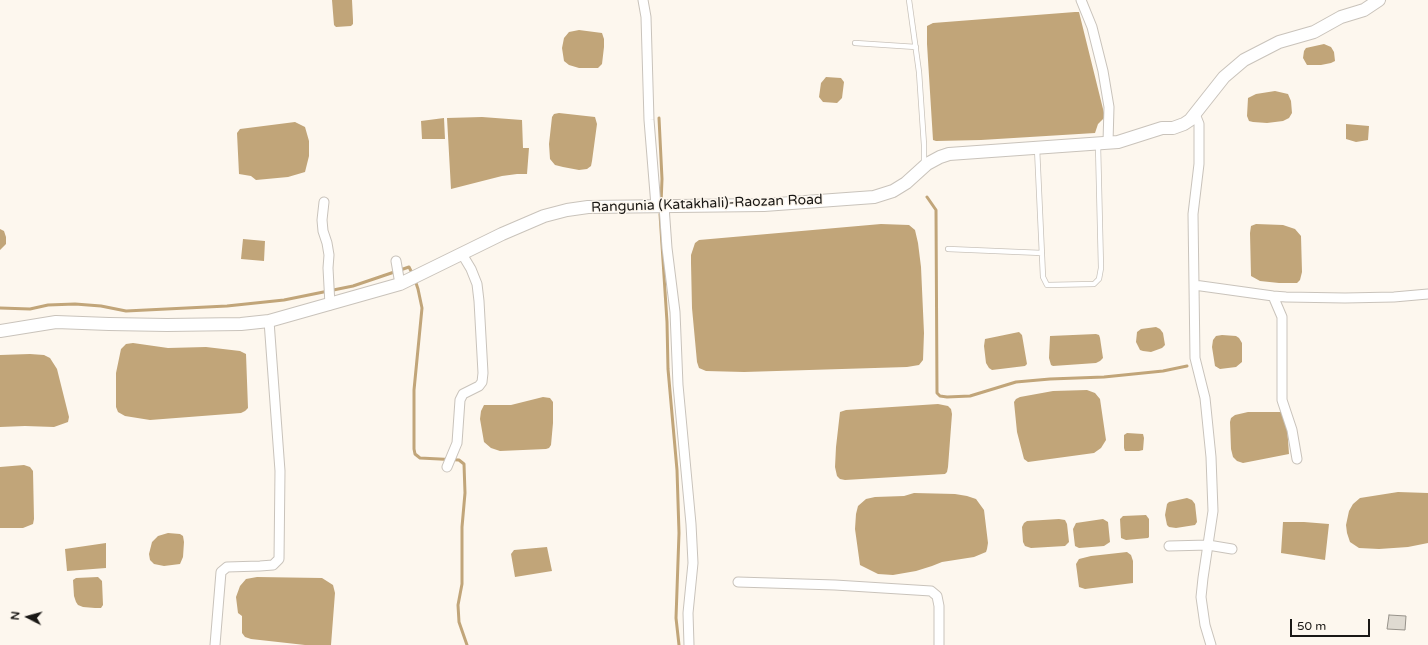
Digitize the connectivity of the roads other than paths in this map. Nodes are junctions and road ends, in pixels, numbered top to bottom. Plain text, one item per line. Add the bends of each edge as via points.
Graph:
1 (645, 0) edge
2 (909, 0) edge
3 (1081, 0) edge
4 (1379, 0) edge
5 (855, 43) dead end
6 (916, 47) junction
7 (1195, 114) junction
8 (1103, 143) junction
9 (1037, 148) junction
10 (924, 168) junction
11 (324, 202) dead end
12 (660, 206) junction
13 (948, 249) dead end
14 (1042, 253) junction
15 (462, 254) junction
16 (1194, 285) junction
17 (1428, 294) edge
18 (1273, 296) junction
19 (330, 301) junction
20 (270, 321) junction
21 (0, 330) edge
22 (1296, 460) dead end
23 (447, 467) dead end
24 (1208, 545) junction
25 (1169, 546) dead end
26 (1232, 549) dead end
27 (738, 582) dead end
28 (215, 645) edge
29 (688, 645) edge
30 (939, 645) edge
31 (1211, 645) edge

1 - 12 street via 649,120
2 - 6 lane
3 - 8 street via 1092,27 1109,107
4 - 7 main road, Rangunia (Katakhali)-Raozan Road via 1364,10 1341,17 1314,32 1279,42 1244,60 1224,77
5 - 6 lane
6 - 10 lane
7 - 8 main road, Rangunia (Katakhali)-Raozan Road via 1190,120 1173,128 1162,128 1118,142
7 - 16 street via 1199,124 1193,214
8 - 9 main road, Rangunia (Katakhali)-Raozan Road
8 - 14 lane via 1099,279 1094,284 1047,285 1043,277
9 - 10 main road, Rangunia (Katakhali)-Raozan Road via 949,154
9 - 14 lane
10 - 12 main road, Rangunia (Katakhali)-Raozan Road via 893,191 874,197 764,205
11 - 19 street via 322,220 329,255
12 - 15 main road, Rangunia (Katakhali)-Raozan Road via 588,207 567,210 544,216
12 - 29 street via 675,312 678,385 691,524 693,562
13 - 14 lane
15 - 19 main road, Rangunia (Katakhali)-Raozan Road via 423,273 400,274
15 - 23 street via 471,269 478,290 483,373 479,386 463,394 460,400 457,443
16 - 18 street
16 - 24 street via 1195,358 1205,398 1211,458 1213,511
17 - 18 street via 1345,298
18 - 22 street via 1282,317 1282,400 1292,430
19 - 20 main road, Rangunia (Katakhali)-Raozan Road
20 - 21 main road, Rangunia (Katakhali)-Raozan Road via 167,325 56,322
20 - 28 street via 280,471 279,559 273,565 227,567 221,572
24 - 25 street
24 - 26 street
24 - 31 street via 1201,597
27 - 30 street via 931,591 937,596 939,606

